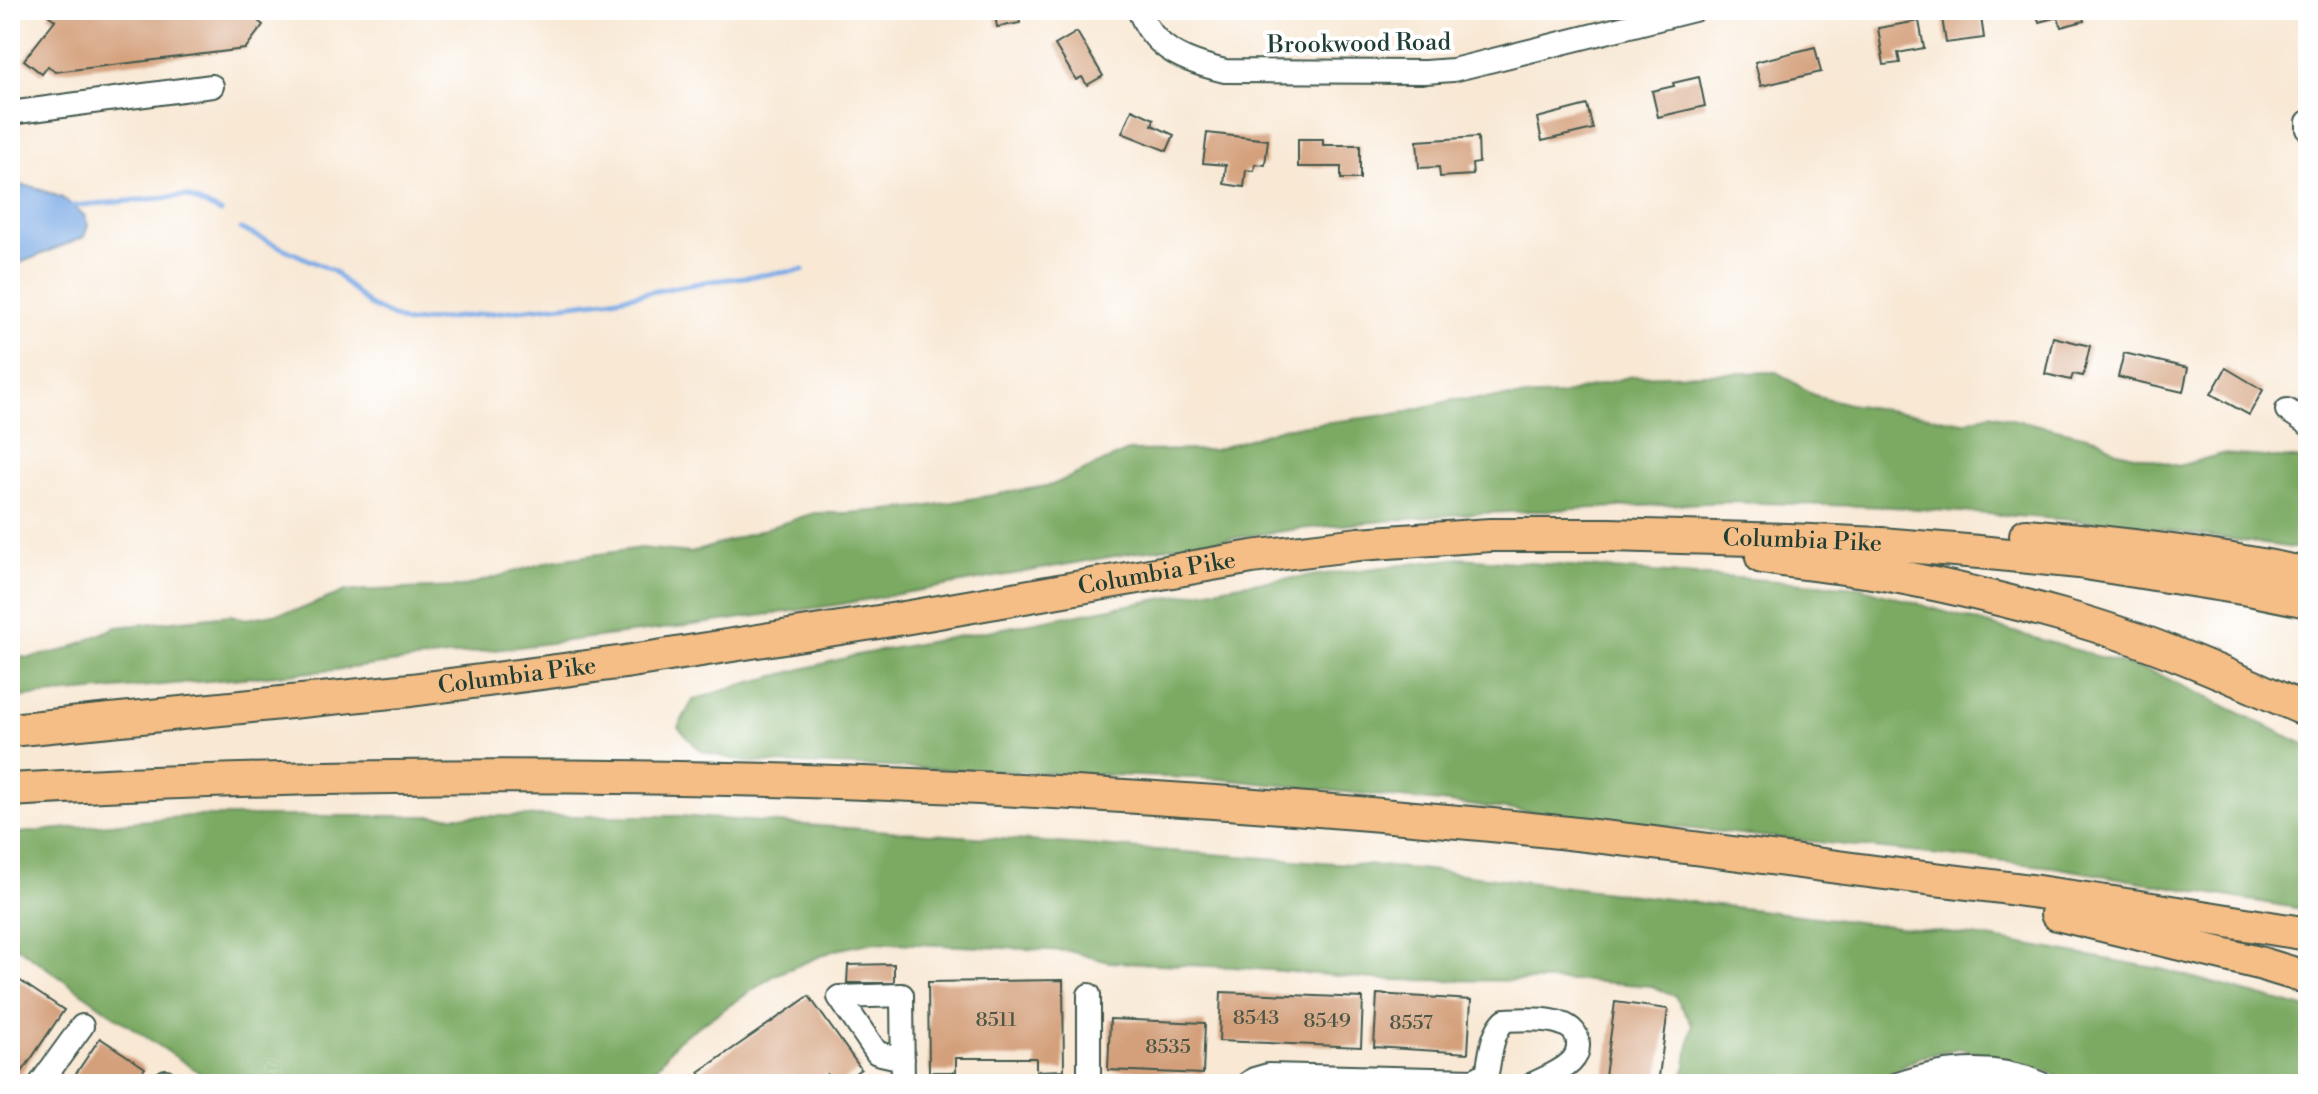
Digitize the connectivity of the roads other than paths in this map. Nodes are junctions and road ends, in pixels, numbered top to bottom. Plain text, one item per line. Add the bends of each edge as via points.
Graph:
1 (1139, 10) edge
2 (1694, 10) edge
3 (212, 86) dead end
4 (10, 113) edge
5 (2308, 122) edge
6 (2308, 129) edge
7 (2287, 410) dead end
8 (2308, 424) edge
9 (1490, 535) junction
10 (1609, 535) junction
11 (2308, 574) edge
12 (2308, 601) edge
13 (2308, 711) edge
14 (10, 730) edge
15 (10, 790) edge
16 (1871, 871) junction
17 (2308, 934) edge
18 (2308, 978) edge
19 (1089, 995) dead end
20 (82, 1026) dead end
21 (903, 1059) dead end
22 (1490, 1079) edge
23 (40, 1084) edge
24 (903, 1084) edge
25 (1089, 1084) edge
26 (1247, 1084) edge
27 (1533, 1084) edge
28 (1898, 1084) edge
29 (2042, 1084) edge

1 - 2 street, Brookwood Road via 1155,38 1175,55 1225,71 1410,72 1453,70
3 - 4 street
5 - 6 street
7 - 8 street
9 - 10 highway, Columbia Pike
9 - 11 highway via 1609,524 1882,523 2084,540
9 - 14 highway, Columbia Pike via 1252,557 625,662 411,690
10 - 12 highway, Columbia Pike via 1979,552 2094,564
10 - 13 highway via 1975,593 2155,646
15 - 16 highway via 425,777 903,784 1479,824
16 - 17 highway
16 - 18 highway
19 - 25 street
20 - 23 street
21 - 24 street
22 - 26 street via 1268,1075
22 - 27 street via 1493,1039 1505,1020 1566,1024 1574,1030 1578,1051 1572,1061
28 - 29 street via 1961,1069 1997,1071

